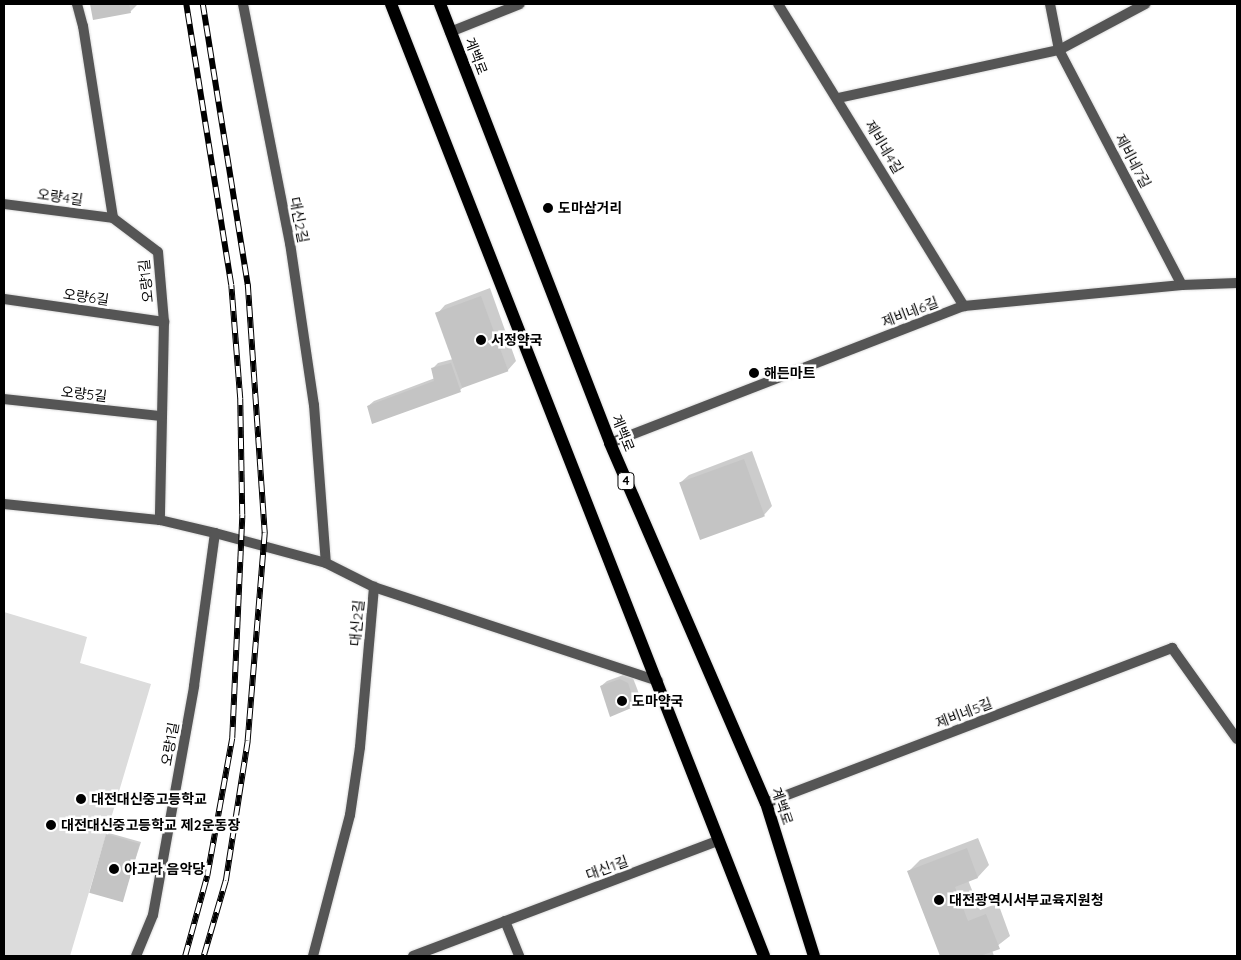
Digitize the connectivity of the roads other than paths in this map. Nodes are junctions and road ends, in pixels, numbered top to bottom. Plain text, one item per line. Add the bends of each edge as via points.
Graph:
1 (77, 4) edge
2 (242, 4) edge
3 (391, 4) edge
4 (440, 4) edge
5 (520, 4) edge
6 (778, 4) edge
7 (1050, 4) edge
8 (1145, 4) edge
9 (450, 32) junction
10 (1059, 50) junction
11 (838, 98) junction
12 (4, 204) edge
13 (113, 218) junction
14 (1237, 283) edge
15 (1182, 285) junction
16 (4, 299) edge
17 (964, 306) junction
18 (164, 322) junction
19 (4, 399) edge
20 (161, 416) junction
21 (610, 443) junction
22 (4, 504) edge
23 (160, 520) junction
24 (214, 533) junction
25 (326, 563) junction
26 (374, 587) junction
27 (658, 681) junction
28 (1237, 739) edge
29 (766, 803) junction
30 (718, 841) junction
31 (505, 921) junction
32 (136, 956) edge
33 (313, 956) edge
34 (413, 956) edge
35 (519, 956) edge
36 (764, 956) edge
37 (814, 956) edge

1 - 13 street via 84,26
2 - 25 street, 대신2길 via 290,243 313,395
3 - 27 main road
4 - 9 main road, 계백로 / 4
5 - 9 street
6 - 11 street, 제비네4길
7 - 10 street, 제비네7길
8 - 10 street
9 - 21 main road, 계백로 / 4
10 - 11 street
10 - 15 street, 제비네7길
11 - 17 street, 제비네4길
12 - 13 street, 오량4길
13 - 18 street, 오량1길 via 158,252
14 - 15 street, 제비네6길
15 - 17 street, 제비네6길
16 - 18 street, 오량6길
17 - 21 street, 제비네6길
18 - 20 street, 오량1길
19 - 20 street, 오량5길
20 - 23 street, 오량1길
21 - 29 main road, 계백로 / 4
22 - 23 street
23 - 24 street
24 - 25 street
24 - 32 street, 오량1길 via 194,686 152,915
25 - 26 street
26 - 27 street, 대신2길
26 - 33 street, 대신2길 via 360,747 350,815
27 - 30 main road
28 - 29 street, 제비네5길 via 1172,648
29 - 37 main road, 계백로 / 4
30 - 31 street, 대신1길
30 - 36 main road
31 - 34 street, 대신1길
31 - 35 street

